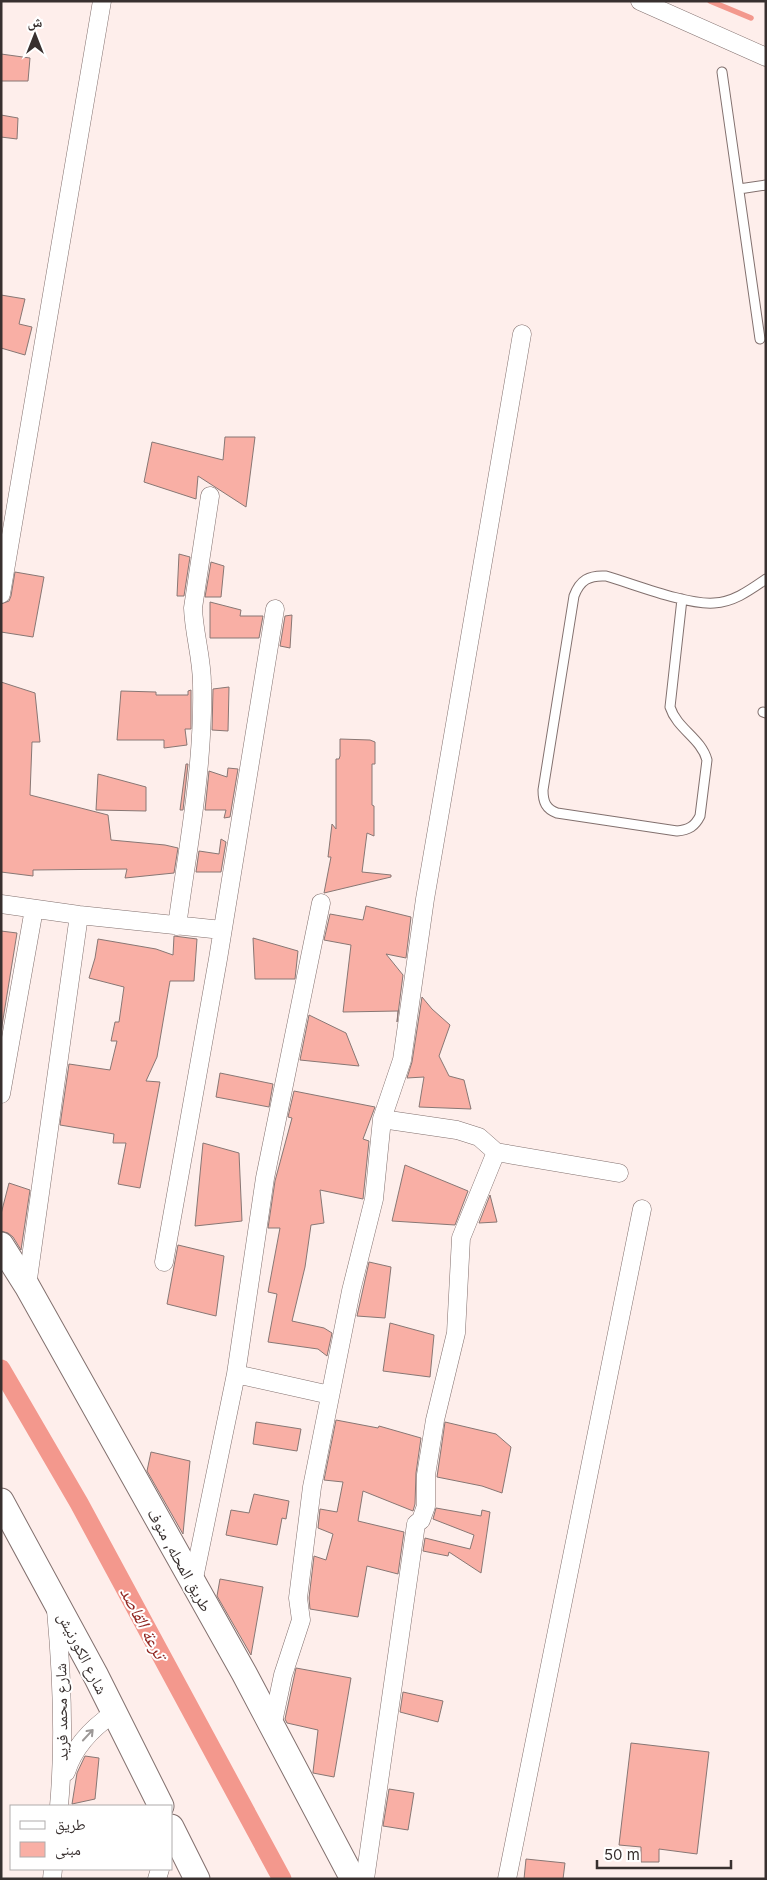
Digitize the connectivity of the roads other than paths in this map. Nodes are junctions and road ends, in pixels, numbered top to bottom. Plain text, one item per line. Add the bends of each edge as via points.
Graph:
1 (102, 1) edge
2 (640, 1) edge
3 (766, 56) edge
4 (722, 72) dead end
5 (766, 185) edge
6 (739, 189) junction
7 (522, 334) dead end
8 (760, 339) dead end
9 (210, 496) dead end
10 (766, 579) edge
11 (1, 594) edge
12 (682, 599) junction
13 (275, 609) dead end
14 (321, 903) dead end
15 (1, 904) edge
16 (34, 909) junction
17 (79, 915) junction
18 (177, 926) junction
19 (222, 930) junction
20 (1, 1094) edge
21 (382, 1119) junction
22 (496, 1152) junction
23 (620, 1173) dead end
24 (642, 1209) dead end
25 (1, 1245) edge
26 (164, 1262) dead end
27 (27, 1286) junction
28 (236, 1374) junction
29 (330, 1396) junction
30 (1, 1501) edge
31 (194, 1584) junction
32 (55, 1600) junction
33 (114, 1714) junction
34 (272, 1727) junction
35 (60, 1800) edge
36 (160, 1805) edge
37 (173, 1836) edge
38 (197, 1879) edge
39 (353, 1879) edge
40 (365, 1879) edge
41 (507, 1879) edge

1 - 11 street
2 - 3 street
4 - 6 lane
5 - 6 lane
6 - 8 lane
7 - 21 street via 425,899 402,1060
9 - 18 street via 193,608 202,683 200,733
10 - 12 lane via 728,601 714,604
12 - 12 lane via 606,576 595,575 578,586 543,790 545,805 550,810 677,831 692,828 697,822 707,760 705,751 679,724 670,707
13 - 19 street
14 - 28 street via 265,1178
15 - 16 street
16 - 17 street
16 - 20 street
17 - 18 street
17 - 27 street
18 - 19 street
19 - 26 street
21 - 22 street via 457,1130 479,1137
21 - 29 street via 374,1199
22 - 23 street
22 - 40 street via 461,1238 456,1333 435,1420 426,1475 426,1506 416,1524
24 - 41 street
25 - 27 main road, طريق المحله, منوف
27 - 31 main road, طريق المحله, منوف
28 - 29 street
28 - 31 street
29 - 34 street via 311,1496 298,1598 301,1620 283,1675
30 - 32 main road, شارع الكورنيش
31 - 34 main road, طريق المحله, منوف
32 - 33 main road, شارع الكورنيش
32 - 35 street, شارع محمد فريد via 63,1716
35 -> 33 street, شارع محمد فريد via 68,1766 82,1740
33 - 36 main road, شارع الكورنيش
34 - 39 main road, طريق المحله, منوف
37 - 38 main road

